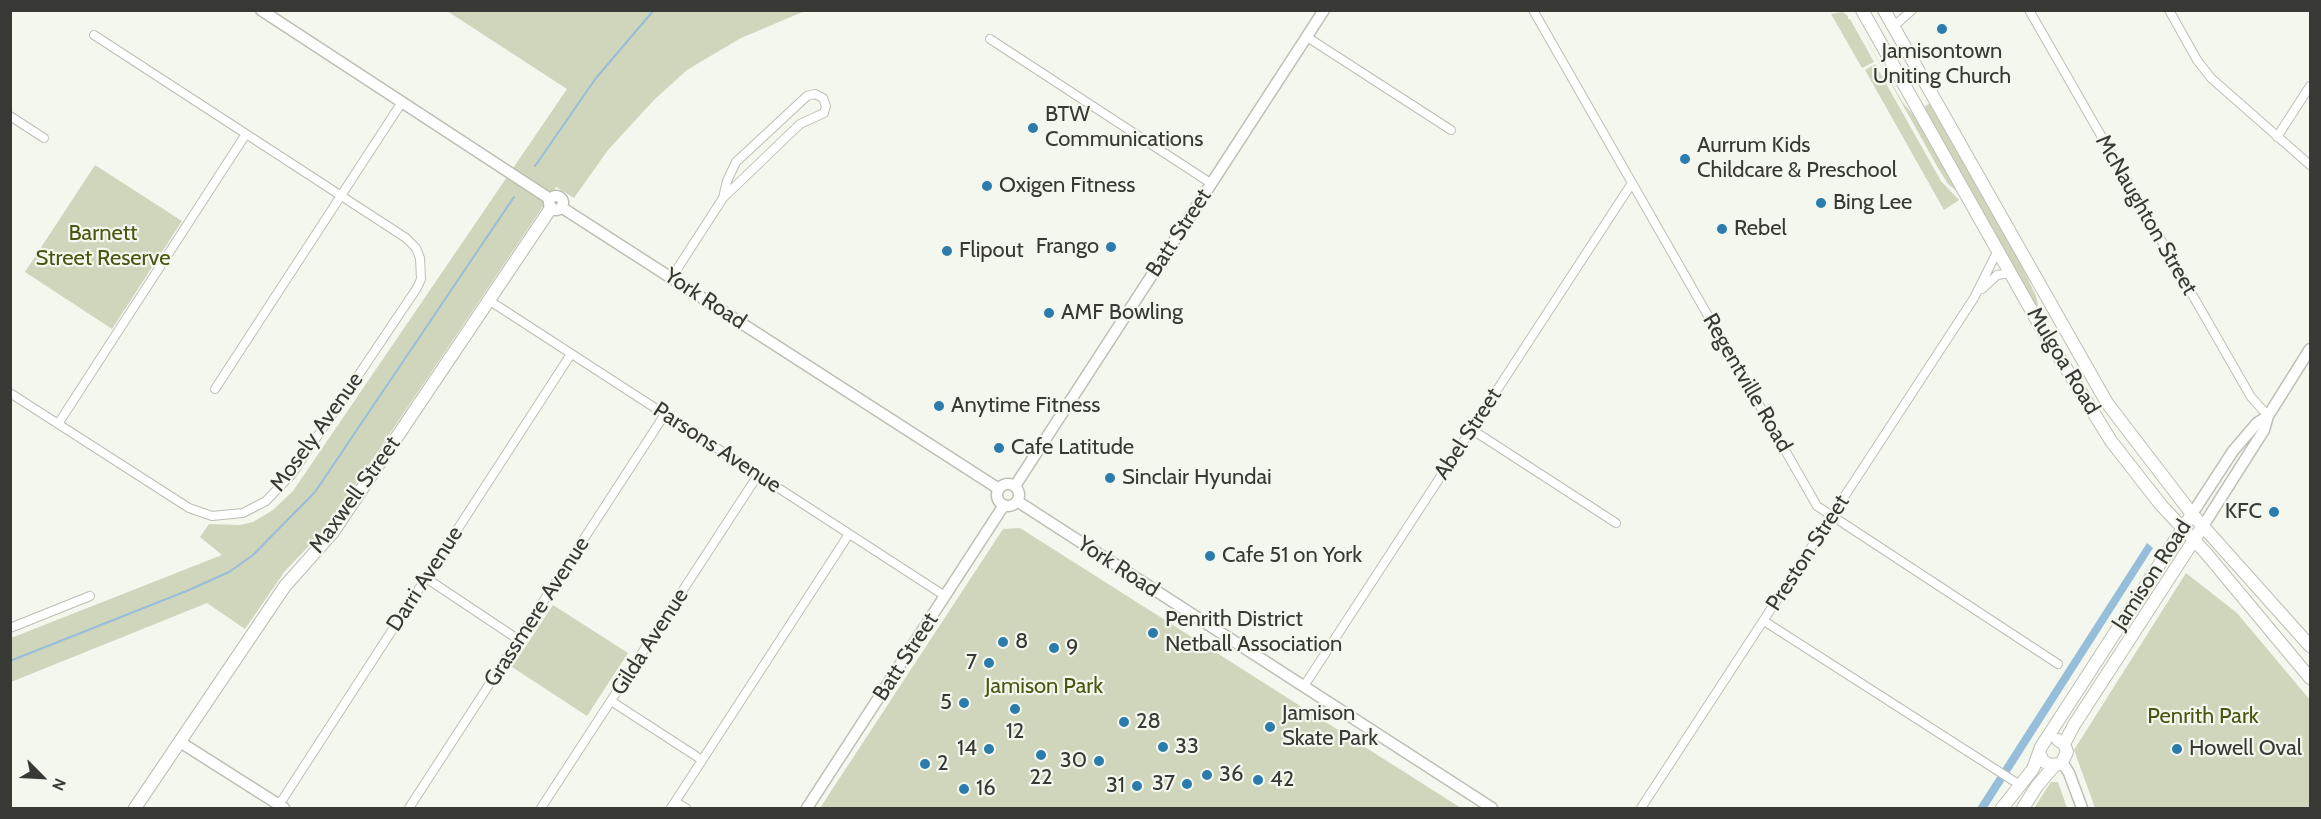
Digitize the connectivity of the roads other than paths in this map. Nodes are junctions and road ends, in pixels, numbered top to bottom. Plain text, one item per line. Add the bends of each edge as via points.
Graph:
1 (261, 10) edge
2 (1324, 10) edge
3 (1533, 10) edge
4 (1862, 10) edge
5 (1884, 10) edge
6 (1912, 10) edge
7 (2029, 10) edge
8 (2169, 10) edge
9 (1893, 27) junction
10 (94, 35) dead end
11 (1307, 37) junction
12 (990, 39) dead end
13 (2310, 86) edge
14 (402, 102) junction
15 (10, 116) edge
16 (1451, 130) dead end
17 (246, 134) junction
18 (2277, 137) junction
19 (44, 138) dead end
20 (2310, 165) edge
21 (1632, 183) junction
22 (1212, 184) junction
23 (341, 195) junction
24 (723, 198) junction
25 (554, 205) junction
26 (1998, 250) junction
27 (2011, 273) junction
28 (672, 277) junction
29 (1974, 298) junction
30 (490, 301) junction
31 (2310, 349) edge
32 (571, 354) junction
33 (215, 389) dead end
34 (10, 393) edge
35 (665, 414) junction
36 (2268, 416) junction
37 (58, 424) junction
38 (1471, 429) junction
39 (758, 475) junction
40 (1014, 486) junction
41 (999, 489) junction
42 (1017, 501) junction
43 (1004, 505) junction
44 (2192, 514) junction
45 (1832, 516) junction
46 (1616, 523) dead end
47 (2203, 526) junction
48 (2183, 530) junction
49 (849, 534) junction
50 (2194, 541) junction
51 (426, 578) junction
52 (90, 596) dead end
53 (945, 596) junction
54 (1764, 621) junction
55 (10, 628) edge
56 (519, 640) junction
57 (2310, 646) edge
58 (2058, 664) dead end
59 (2310, 678) edge
60 (1304, 686) junction
61 (611, 701) junction
62 (2046, 741) junction
63 (180, 742) junction
64 (2064, 744) junction
65 (2040, 755) junction
66 (702, 760) junction
67 (2058, 764) junction
68 (2020, 784) junction
69 (673, 805) edge
70 (282, 807) edge
71 (135, 808) edge
72 (409, 808) edge
73 (541, 808) edge
74 (686, 808) edge
75 (807, 808) edge
76 (1492, 808) edge
77 (1641, 808) edge
78 (2002, 808) edge
79 (2023, 808) edge
80 (2082, 808) edge

1 - 14 street, York Road
2 - 11 street, Batt Street
3 - 21 street, Regentville Road
4 - 26 main road, Mulgoa Road
5 - 9 main road, Mulgoa Road
6 - 9 street
7 - 36 street, McNaughton Street via 2251,397
8 - 18 street via 2211,78
9 - 44 main road, Mulgoa Road via 2107,403
10 - 17 street, Mosely Avenue
11 - 16 street
11 - 22 street, Batt Street
12 - 22 street
13 - 18 street
14 - 23 street
14 - 25 street, York Road
15 - 19 street
17 - 23 street, Mosely Avenue
17 - 37 street
18 - 20 street
21 - 38 street, Abel Street
21 - 45 street, Regentville Road via 1816,504
22 - 40 street, Batt Street
23 - 33 street
23 - 37 street, Mosely Avenue via 413,244 422,262 421,279 292,474 266,501 236,515 199,513
24 - 24 street via 736,162 807,96 823,98 824,112 800,124
24 - 28 street
25 - 28 street, York Road
25 - 30 main road, Maxwell Street
26 - 27 main road, Mulgoa Road
26 - 29 street, Preston Street
27 - 29 street, Preston Street via 1993,277
27 - 48 main road, Mulgoa Road via 2111,441
28 - 41 street, York Road
29 - 45 street, Preston Street
30 - 32 street, Parsons Avenue
30 - 63 main road, Maxwell Street via 333,532 285,586
31 - 36 street, Jamison Road
32 - 35 street, Parsons Avenue
32 - 51 street, Darri Avenue
34 - 37 street, Mosely Avenue
35 - 39 street, Parsons Avenue
35 - 56 street, Grassmere Avenue
36 - 44 street, Jamison Road via 2233,451
36 - 47 street, Jamison Road via 2264,430
38 - 46 street
38 - 60 street, Abel Street
39 - 49 street, Parsons Avenue
39 - 61 street, Gilda Avenue
40 - 41 street
40 - 42 street
41 - 43 street via 998,498
42 - 43 street via 1011,506
42 - 60 street, York Road
43 - 53 street, Batt Street
44 - 47 main road, Mulgoa Road
44 - 48 main road, Jamison Road
45 - 54 street, Preston Street
45 - 58 street, Regentville Road
47 - 50 main road, Jamison Road
47 - 57 main road, Mulgoa Road
48 - 50 main road, Mulgoa Road
48 - 62 main road, Jamison Road
49 - 53 street, Parsons Avenue
49 - 66 street
50 - 59 main road, Mulgoa Road
50 - 64 main road, Jamison Road
51 - 56 street
51 - 70 street, Darri Avenue
52 - 55 street
53 - 75 street, Batt Street
54 - 68 street
54 - 77 street, Preston Street
56 - 72 street, Grassmere Avenue
60 - 76 street, York Road
61 - 66 street
61 - 73 street, Gilda Avenue
62 - 64 main road via 2054,739
62 - 65 main road
63 - 70 street
63 - 71 main road, Maxwell Street
64 - 67 main road via 2067,752
65 - 67 main road via 2043,762
65 - 68 main road
66 - 69 street
67 - 79 main road
67 - 80 street via 2069,773
68 - 78 main road
69 - 74 street

